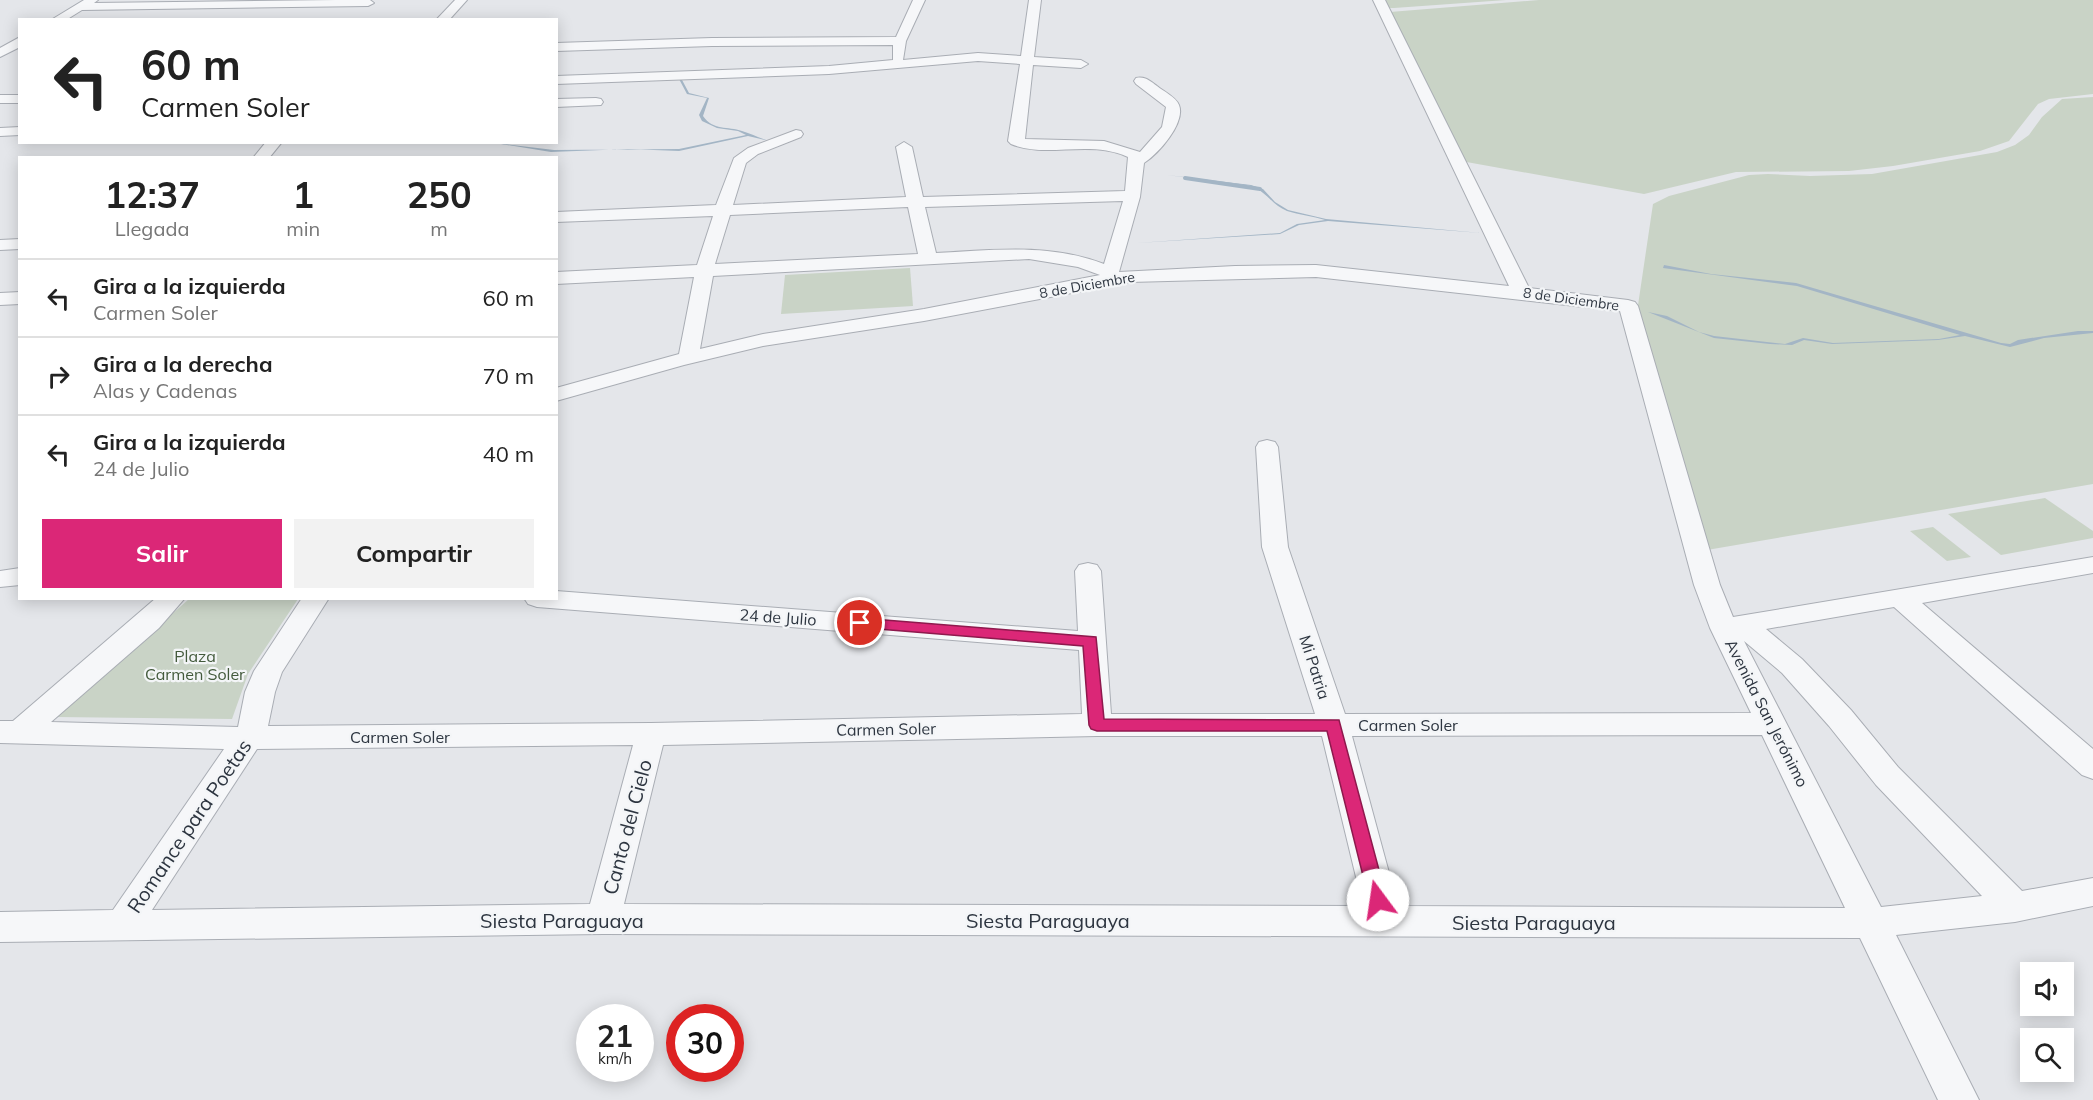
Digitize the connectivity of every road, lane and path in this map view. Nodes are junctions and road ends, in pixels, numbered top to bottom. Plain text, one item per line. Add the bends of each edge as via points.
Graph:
1 (92, 0) edge
2 (461, 0) edge
3 (919, 0) edge
4 (1035, 0) edge
5 (1378, 0) edge
6 (345, 1) edge
7 (182, 2) edge
8 (268, 2) edge
9 (80, 7) junction
10 (354, 14) dead end
11 (61, 18) edge
12 (157, 18) edge
13 (252, 18) edge
14 (444, 18) edge
15 (16, 35) edge
16 (900, 41) junction
17 (712, 42) junction
18 (558, 47) edge
19 (3, 58) edge
20 (1026, 61) junction
21 (898, 64) junction
22 (1080, 64) dead end
23 (701, 75) junction
24 (1142, 81) dead end
25 (558, 83) edge
26 (0, 99) edge
27 (18, 99) edge
28 (596, 102) dead end
29 (558, 104) edge
30 (18, 131) edge
31 (0, 132) edge
32 (796, 134) dead end
33 (272, 144) edge
34 (904, 147) dead end
35 (262, 156) edge
36 (1137, 161) junction
37 (1132, 196) junction
38 (916, 202) junction
39 (723, 210) junction
40 (558, 217) edge
41 (18, 244) edge
42 (0, 245) edge
43 (928, 260) junction
44 (706, 272) junction
45 (1109, 276) junction
46 (558, 278) edge
47 (1521, 292) junction
48 (18, 298) edge
49 (0, 299) edge
50 (1628, 306) joint
51 (689, 357) junction
52 (558, 394) edge
53 (1267, 447) dead end
54 (2093, 565) edge
55 (1088, 571) dead end
56 (18, 576) edge
57 (0, 579) edge
58 (1900, 598) junction
59 (170, 600) edge
60 (315, 600) edge
61 (558, 600) edge
62 (1733, 626) junction
63 (1090, 641) junction
64 (1772, 724) junction
65 (1097, 725) junction
66 (1334, 725) junction
67 (10, 733) edge
68 (651, 734) junction
69 (248, 738) junction
70 (2093, 767) edge
71 (2093, 892) edge
72 (2015, 907) junction
73 (603, 919) junction
74 (1384, 921) junction
75 (1872, 923) junction
76 (123, 925) junction
77 (0, 927) edge
78 (1959, 1100) edge

1 - 9 street
2 - 14 street
3 - 16 street
4 - 20 street
5 - 47 street
6 - 8 street
6 - 10 street via 368,3
7 - 8 street
7 - 9 street
7 - 12 street
8 - 13 street
9 - 11 street
15 - 19 street
16 - 17 street
16 - 21 street
17 - 18 street
17 - 23 street
20 - 21 street via 978,57
20 - 22 street
20 - 36 street via 1016,141 1110,147 1135,155
21 - 23 street
23 - 25 street
24 - 36 street via 1173,107 1169,127 1150,152
26 - 27 street
28 - 29 street
30 - 31 street
32 - 39 street via 753,151 739,161
33 - 35 street
34 - 38 street
36 - 37 street
37 - 38 street
37 - 45 street
38 - 39 street
38 - 43 street
39 - 40 street
39 - 44 street
41 - 42 street
43 - 44 street
43 - 45 street via 1047,255 1082,262
44 - 46 street
44 - 51 street via 690,333
45 - 47 street, 8 de Diciembre via 1316,271
45 - 51 street, 8 de Diciembre via 924,315 763,340
47 - 50 street, 8 de Diciembre
48 - 49 street
50 - 62 street, Avenida San Jerónimo via 1707,585
51 - 52 street, 8 de Diciembre
53 - 66 street, Mi Patria via 1275,547
54 - 58 street
55 - 63 street
56 - 57 street
58 - 62 street
58 - 70 street
59 - 67 street
60 - 69 street, Romance para Poetas via 268,671
61 - 63 street, 24 de Julio
62 - 64 street, Avenida San Jerónimo
62 - 72 street via 1792,666 1887,776
63 - 65 street
64 - 66 street, Carmen Soler
64 - 75 street, Avenida San Jerónimo
65 - 66 street, Carmen Soler
65 - 68 street, Carmen Soler
66 - 74 street, Mi Patria
67 - 69 street, Carmen Soler
68 - 69 street, Carmen Soler
68 - 73 street, Canto del Cielo
69 - 76 street, Romance para Poetas
71 - 72 street, Siesta Paraguaya
72 - 75 street, Siesta Paraguaya
73 - 74 street, Siesta Paraguaya
73 - 76 street, Siesta Paraguaya
74 - 75 street, Siesta Paraguaya
75 - 78 street, Avenida San Jerónimo
76 - 77 street, Siesta Paraguaya

